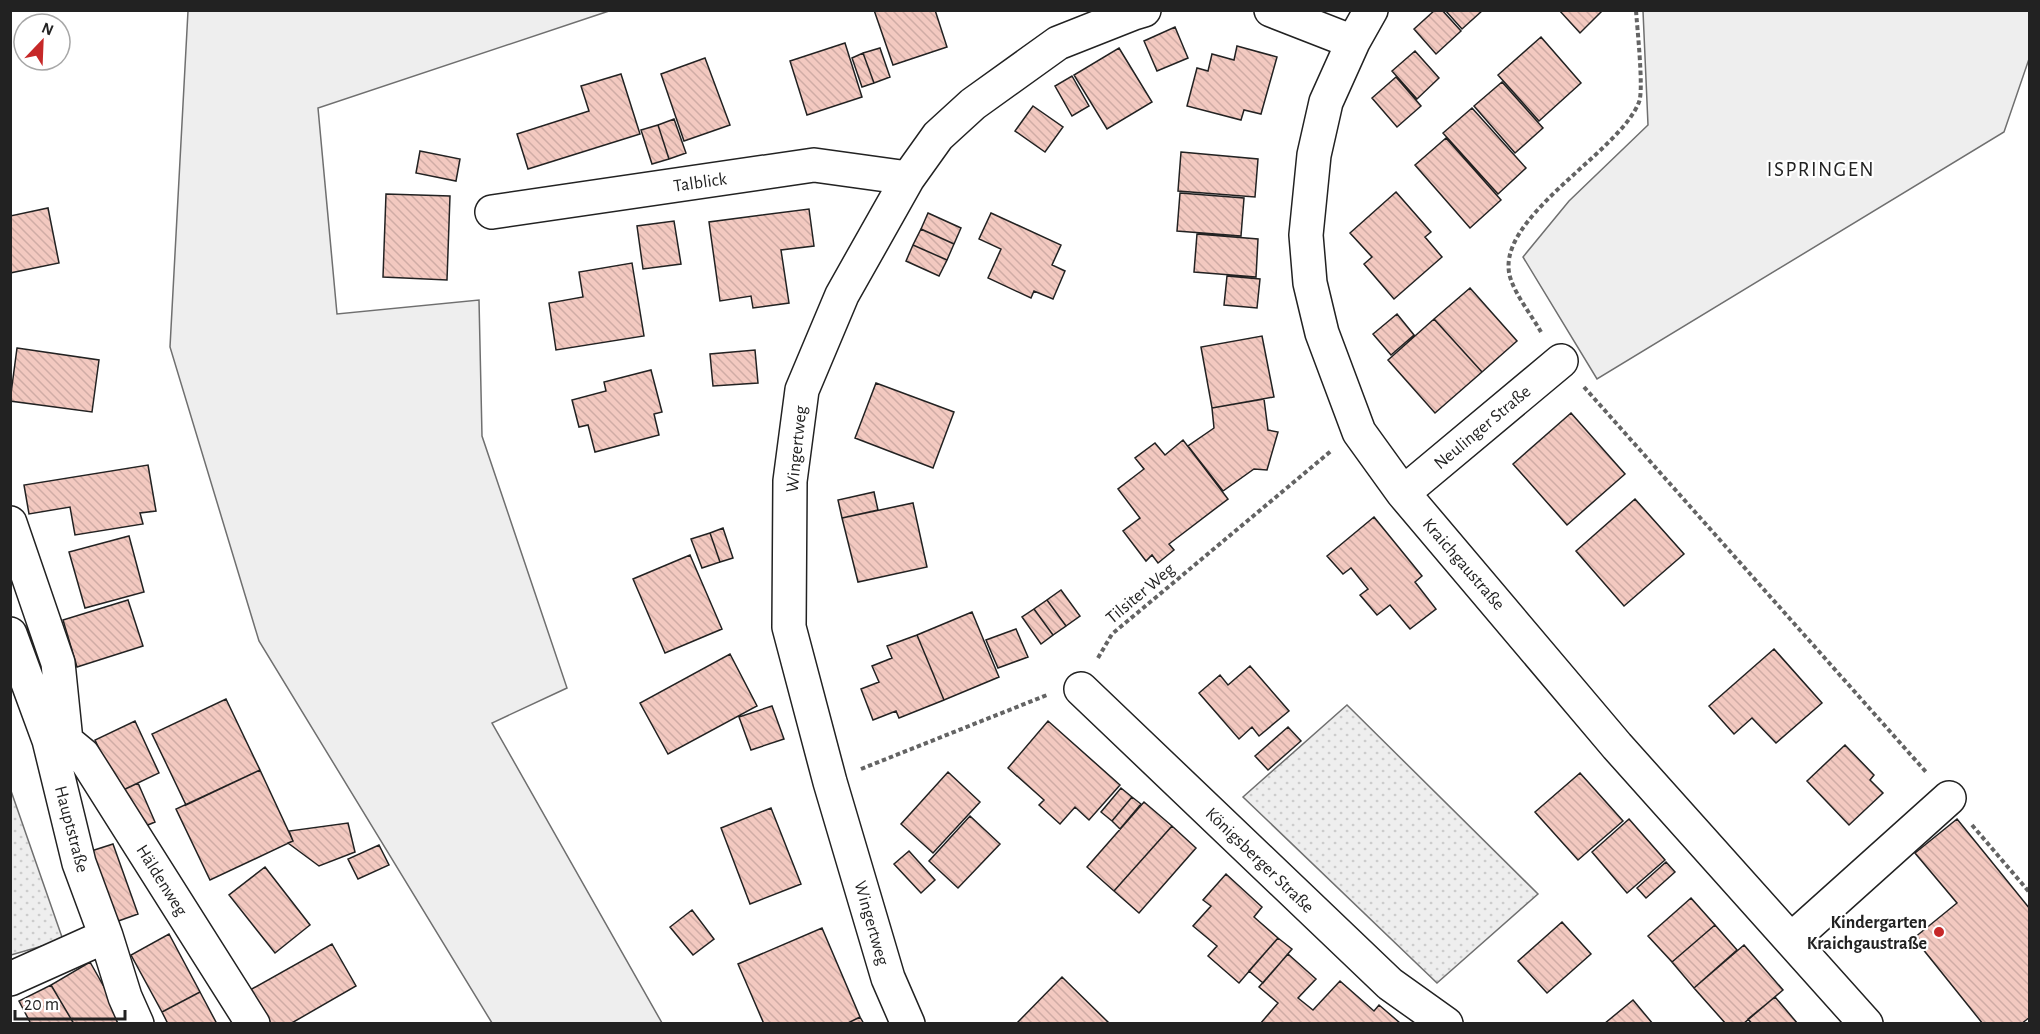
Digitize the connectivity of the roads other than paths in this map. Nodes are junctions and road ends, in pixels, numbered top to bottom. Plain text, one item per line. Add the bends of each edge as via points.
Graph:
1 (1144, 10) edge
2 (1271, 10) edge
3 (1371, 10) edge
4 (1353, 42) junction
5 (908, 178) junction
6 (492, 212) dead end
7 (1561, 360) road end
8 (1403, 493) junction
9 (10, 523) edge
10 (10, 634) edge
11 (1081, 689) road end
12 (57, 740) junction
13 (1949, 798) road end
14 (106, 936) junction
15 (1791, 939) junction
16 (10, 979) edge
17 (138, 1023) edge
18 (253, 1023) edge
19 (908, 1023) edge
20 (1446, 1023) edge
21 (1866, 1023) edge

1 - 5 street, Wingertweg via 1048,50 973,104 938,136
2 - 4 street
3 - 4 street, Kraichgaustraße
4 - 8 street, Kraichgaustraße via 1326,102 1314,155 1306,235 1310,283 1322,333 1359,432
5 - 6 street, Talblick via 814,165
5 - 19 street, Wingertweg via 842,295 802,390 790,481 789,627 888,978
7 - 8 street, Neulinger Straße
8 - 15 street, Kraichgaustraße via 1617,746
9 - 12 street via 58,663
10 - 12 street, Hauptstraße
11 - 20 street, Königsberger Straße via 1390,984
12 - 14 street, Hauptstraße via 79,863
12 - 18 street, Häldenweg via 83,755
13 - 15 street
14 - 16 street
14 - 17 street, Hauptstraße via 125,997
15 - 21 street, Kraichgaustraße

